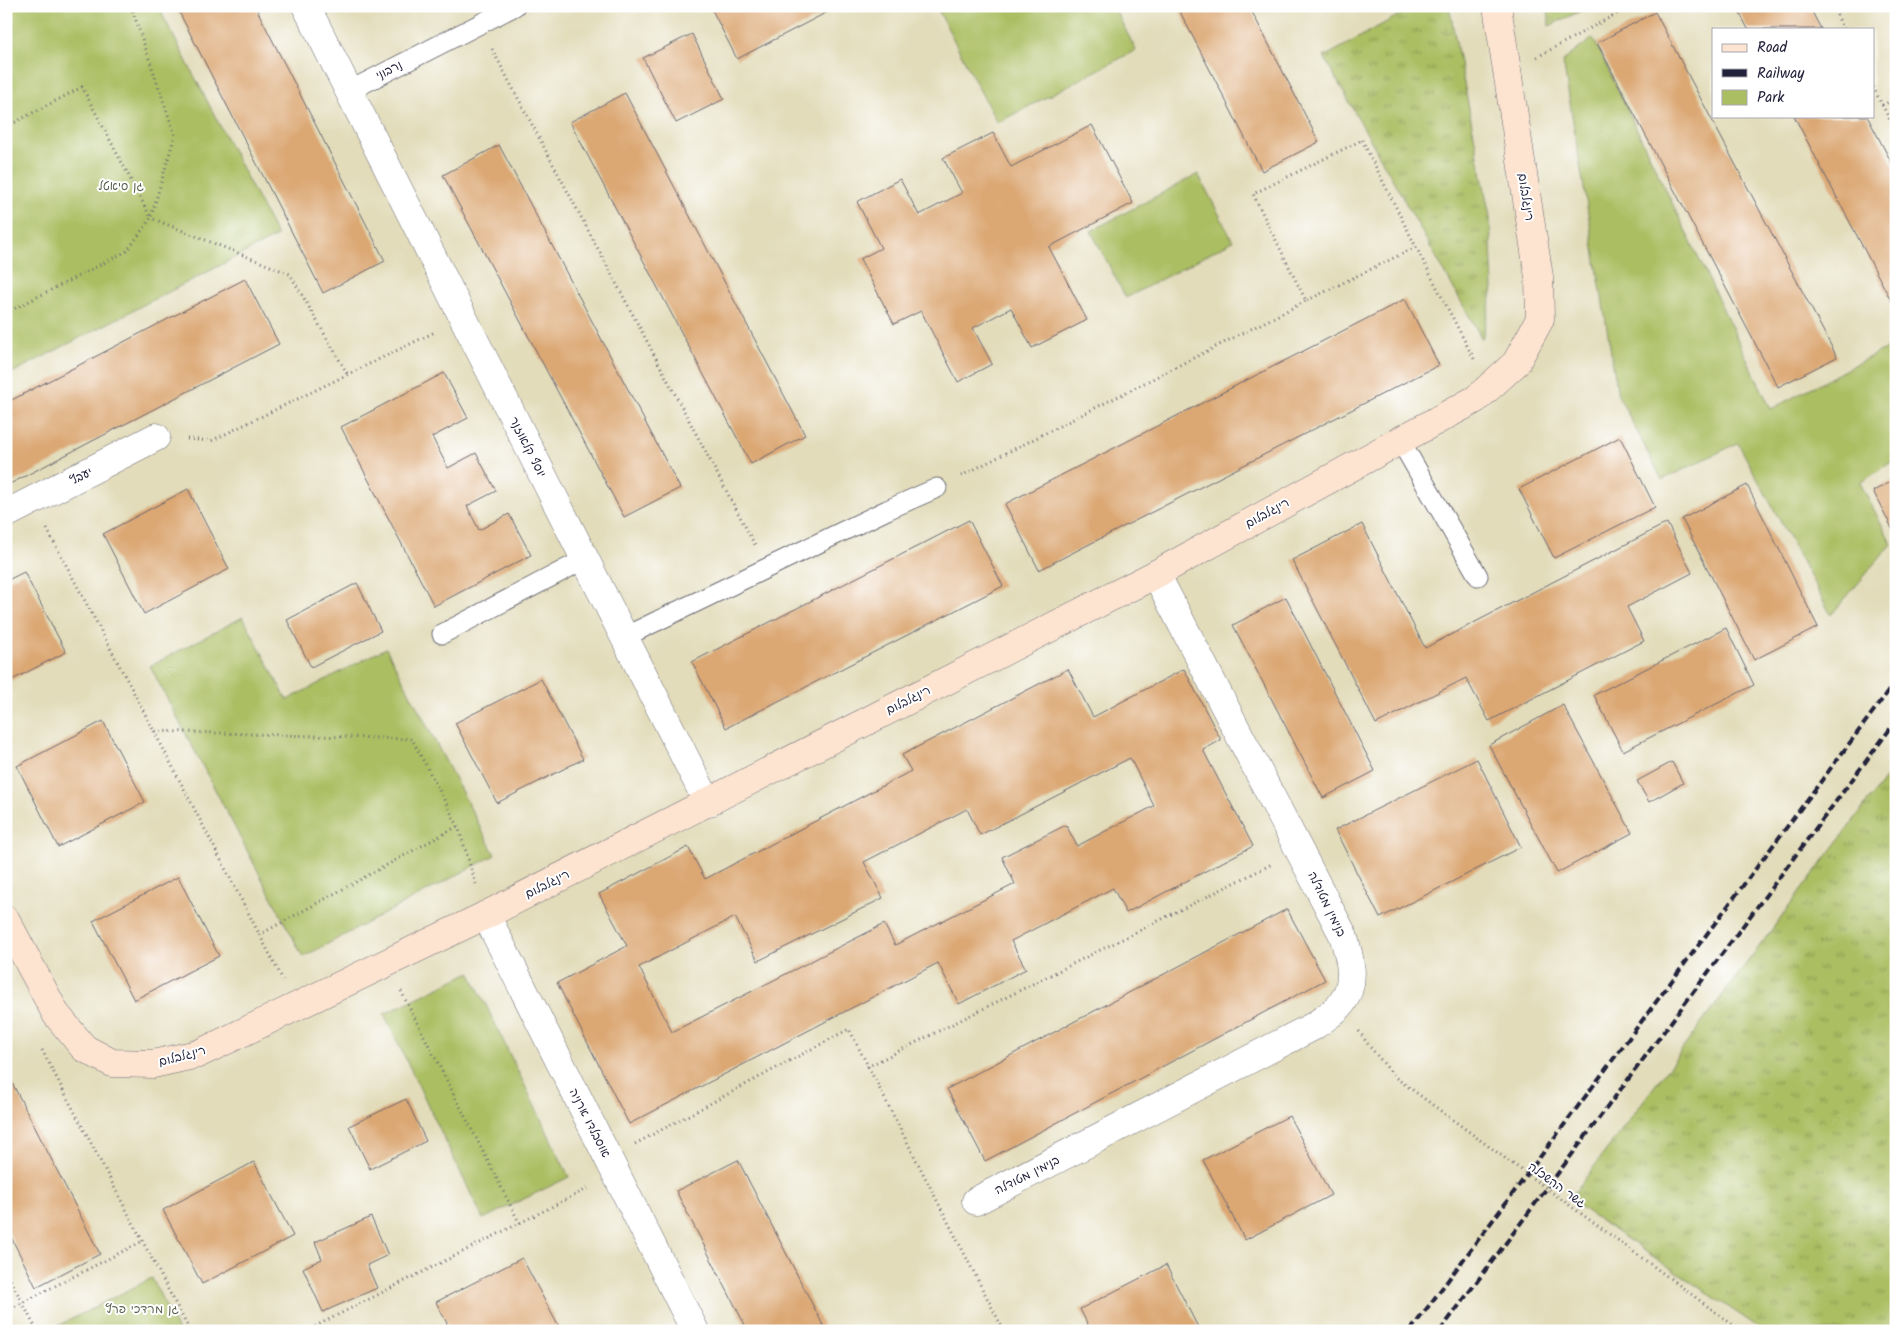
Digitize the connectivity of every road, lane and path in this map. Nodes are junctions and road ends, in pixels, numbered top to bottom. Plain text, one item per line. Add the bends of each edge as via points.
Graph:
1 (131, 6) edge
2 (306, 6) edge
3 (515, 6) edge
4 (1497, 6) edge
5 (1631, 6) edge
6 (1832, 6) edge
7 (478, 25) junction
8 (1843, 28) edge
9 (1507, 73) junction
10 (1874, 89) edge
11 (349, 91) junction
12 (1896, 99) edge
13 (1882, 105) junction
14 (6, 127) edge
15 (1896, 132) edge
16 (151, 218) junction
17 (1416, 247) junction
18 (1306, 301) junction
19 (6, 313) edge
20 (464, 318) junction
21 (348, 375) junction
22 (1489, 387) junction
23 (156, 437) joint
24 (1400, 440) junction
25 (937, 488) joint
26 (32, 501) junction
27 (6, 514) edge
28 (585, 559) junction
29 (767, 568) junction
30 (1156, 574) junction
31 (1478, 576) dead end
32 (442, 634) dead end
33 (624, 637) junction
34 (154, 731) junction
35 (708, 802) junction
36 (458, 826) junction
37 (1300, 850) junction
38 (486, 915) junction
39 (6, 920) edge
40 (260, 935) junction
41 (387, 964) junction
42 (297, 1008) junction
43 (1370, 1047) dead end
44 (42, 1049) dead end
45 (867, 1067) junction
46 (612, 1167) junction
47 (976, 1202) dead end
48 (520, 1224) junction
49 (143, 1241) junction
50 (6, 1271) edge
51 (22, 1302) junction
52 (6, 1310) edge
53 (37, 1331) edge
54 (190, 1331) edge
55 (306, 1331) edge
56 (695, 1331) edge
57 (1004, 1331) edge
58 (1741, 1331) edge

1 - 16 path via 176,135
2 - 11 street
3 - 7 lane, נרבוני
4 - 9 street, רינגלבלום
5 - 9 path
6 - 8 path
7 - 11 lane, נרבוני
7 - 29 path
9 - 22 street, רינגלבלום via 1539,277 1540,319 1516,363
10 - 13 path
11 - 20 street, יוסף קלאוזנר
12 - 13 path
13 - 15 path
14 - 16 path via 82,87
16 - 19 path via 126,250
16 - 21 path via 290,274
17 - 18 path
17 - 18 path via 1362,140 1253,194
17 - 22 path
18 - 25 path
20 - 21 path
20 - 28 street, יוסף קלאוזנר
21 - 23 path via 211,441
22 - 24 street, רינגלבלום via 1476,399
23 - 26 street, יעבץ
24 - 30 street, רינגלבלום
24 - 31 lane
25 - 29 lane
26 - 27 street, יעבץ
26 - 34 path
28 - 32 lane
28 - 33 street, יוסף קלאוזנר
29 - 33 lane
30 - 35 street, רינגלבלום
30 - 37 street, בנימין מטודלה
33 - 35 street, יוסף קלאוזנר
34 - 36 path via 412,739
34 - 40 path
35 - 38 street, רינגלבלום
36 - 38 path
36 - 40 path
37 - 45 path
37 - 47 street, בנימין מטודלה via 1343,935 1351,963 1350,985 1342,1003 1314,1026
38 - 41 street, רינגלבלום
38 - 46 street, אוסבלדו ארניה
39 - 42 street, רינגלבלום via 56,1014 84,1048 112,1063 153,1064 198,1054
40 - 42 path
41 - 42 street, רינגלבלום
41 - 48 path
43 - 58 path, גשר ההשכלה, bridge via 1395,1077
44 - 49 path
45 - 46 path via 849,1029
45 - 57 path
46 - 48 path
46 - 56 street, אוסבלדו ארניה
48 - 55 path
49 - 51 path
49 - 54 path
50 - 51 path
51 - 52 path
51 - 53 path

